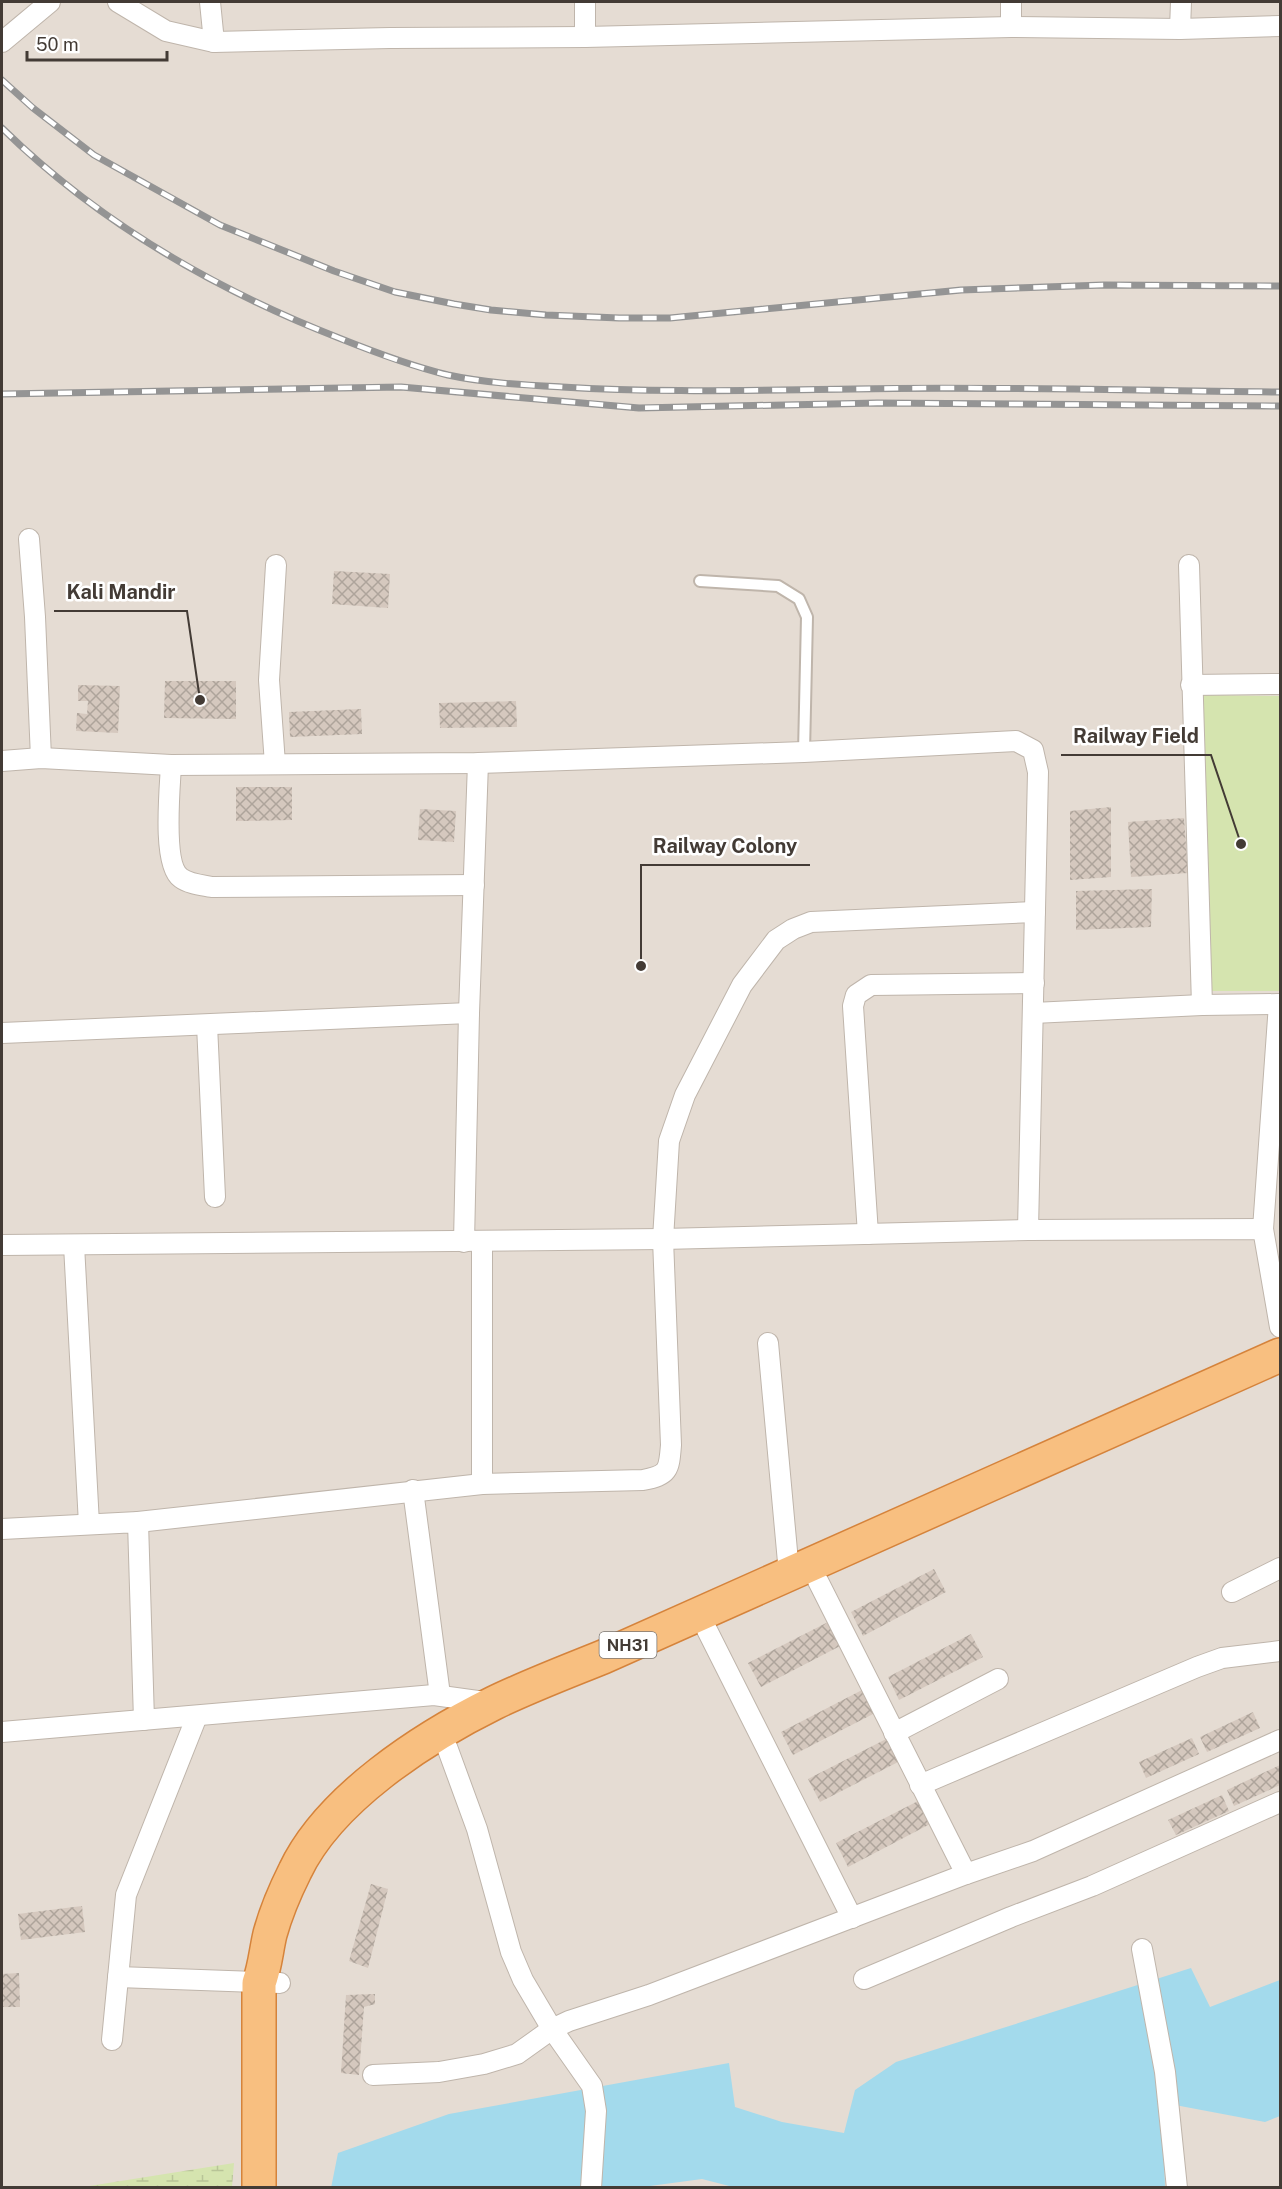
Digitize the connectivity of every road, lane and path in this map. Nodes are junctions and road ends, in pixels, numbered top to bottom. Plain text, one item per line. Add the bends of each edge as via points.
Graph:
1 (118, 2) edge
2 (210, 2) edge
3 (585, 2) edge
4 (1011, 2) edge
5 (1181, 2) edge
6 (36, 6) edge
7 (1281, 26) edge
8 (1011, 27) junction
9 (1180, 29) junction
10 (585, 38) junction
11 (2, 42) edge
12 (214, 42) junction
13 (29, 539) dead end
14 (276, 565) dead end
15 (1189, 565) dead end
16 (700, 581) dead end
17 (1281, 684) edge
18 (1191, 685) junction
19 (804, 752) junction
20 (41, 758) junction
21 (2, 760) edge
22 (478, 763) junction
23 (275, 764) junction
24 (171, 765) junction
25 (474, 885) junction
26 (1035, 912) junction
27 (1034, 983) junction
28 (1280, 1004) edge
29 (1202, 1005) junction
30 (469, 1013) junction
31 (1033, 1013) junction
32 (207, 1025) junction
33 (2, 1034) edge
34 (215, 1197) dead end
35 (1263, 1229) junction
36 (1028, 1230) junction
37 (868, 1234) junction
38 (663, 1239) junction
39 (473, 1242) junction
40 (2, 1245) edge
41 (74, 1245) junction
42 (1281, 1327) edge
43 (768, 1343) dead end
44 (1281, 1355) edge
45 (1281, 1375) edge
46 (482, 1484) junction
47 (413, 1490) junction
48 (138, 1522) junction
49 (89, 1524) junction
50 (2, 1529) edge
51 (1281, 1568) edge
52 (804, 1577) junction
53 (1232, 1592) dead end
54 (707, 1630) junction
55 (1281, 1651) edge
56 (999, 1679) dead end
57 (440, 1695) junction
58 (494, 1703) junction
59 (197, 1716) junction
60 (144, 1720) junction
61 (2, 1732) edge
62 (894, 1733) junction
63 (1281, 1740) edge
64 (447, 1747) junction
65 (920, 1785) junction
66 (1281, 1802) edge
67 (966, 1874) junction
68 (852, 1917) junction
69 (1142, 1949) dead end
70 (118, 1977) junction
71 (864, 1979) dead end
72 (270, 1983) junction
73 (552, 2029) junction
74 (112, 2040) dead end
75 (373, 2075) dead end
76 (265, 2179) edge
77 (591, 2187) edge
78 (1177, 2187) edge

1 - 12 street via 166,31
2 - 12 street
3 - 10 street
4 - 8 street
5 - 9 street
6 - 11 street
7 - 9 street
8 - 9 street
8 - 10 street
10 - 12 street
13 - 20 street
14 - 23 street via 269,680
15 - 18 street
16 - 19 lane via 778,586 799,599 807,617
17 - 18 street
18 - 29 street
19 - 22 street
19 - 26 street via 1016,741 1033,750 1038,772
20 - 21 street
20 - 24 street
22 - 23 street
22 - 25 street
23 - 24 street
24 - 25 street via 170,861 179,878 212,887
25 - 30 street
26 - 27 street
26 - 38 street via 811,922 776,940 742,985 677,1115 669,1141
27 - 31 street
27 - 37 street via 871,985 856,994 853,1006
28 - 29 street
28 - 35 street
29 - 31 street
30 - 32 street
30 - 39 street
31 - 36 street
32 - 33 street
32 - 34 street
35 - 36 street
35 - 42 street
36 - 37 street
37 - 38 street
38 - 39 street
38 - 46 street via 671,1445 665,1473 643,1480
39 - 41 street
39 - 46 street
40 - 41 street
41 - 49 street
43 - 52 street
44 - 52 highway, NH31
45 - 52 highway, NH31
46 - 47 street
47 - 48 street
47 - 57 street
48 - 49 street
48 - 60 street
49 - 50 street
51 - 53 street
52 - 54 highway, NH31
52 - 58 highway, NH31
52 - 62 street
54 - 64 highway, NH31 via 489,1724
54 - 68 street
55 - 65 street via 1222,1658 1197,1667
56 - 62 street
57 - 58 street
57 - 59 street
58 - 72 highway, NH31 via 408,1754 366,1785 311,1842 279,1906
59 - 60 street
59 - 70 street via 126,1895
60 - 61 street
62 - 65 street
63 - 67 street via 1033,1851
64 - 72 highway, NH31 via 357,1817 326,1854 306,1887
64 - 73 street via 477,1829 511,1952
65 - 67 street
66 - 71 street via 1092,1886
67 - 68 street
68 - 73 street
69 - 78 street via 1165,2072
70 - 72 street
70 - 74 street
72 - 76 highway, NH31 via 273,2063
73 - 75 street via 517,2054 484,2064 439,2072
73 - 77 street via 592,2086 596,2111

